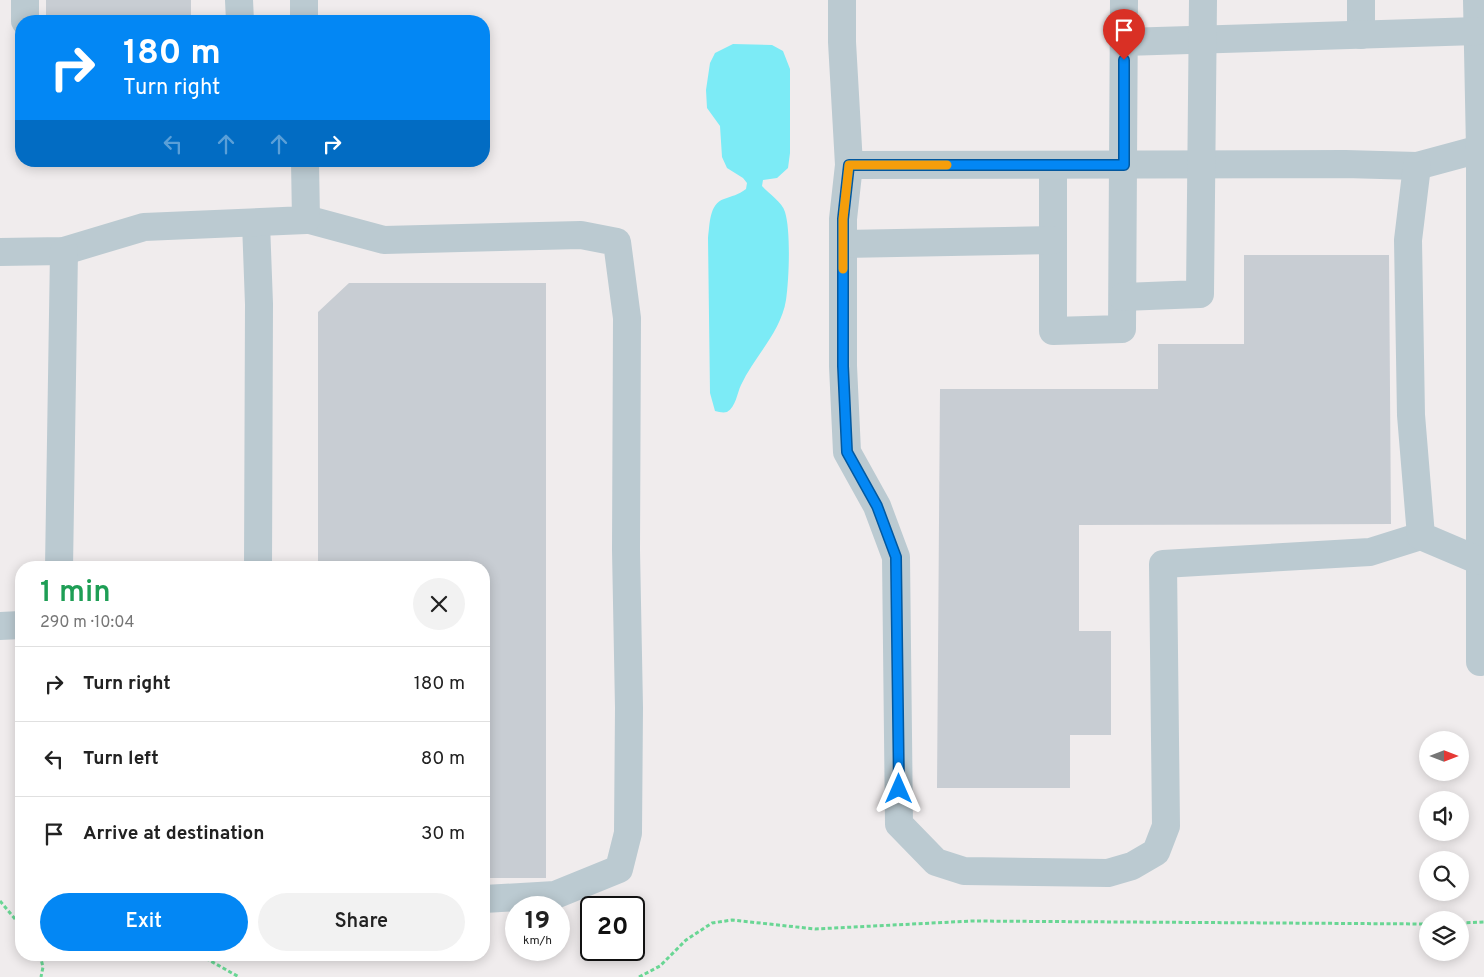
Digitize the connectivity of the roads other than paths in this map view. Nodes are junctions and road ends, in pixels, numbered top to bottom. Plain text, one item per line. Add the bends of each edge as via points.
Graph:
1 (26, 0) edge
2 (239, 0) edge
3 (304, 0) edge
4 (842, 0) edge
5 (1124, 0) edge
6 (1203, 0) edge
7 (1361, 0) edge
8 (1477, 0) edge
9 (25, 15) edge
10 (240, 15) edge
11 (304, 15) edge
12 (1477, 31) junction
13 (1361, 35) junction
14 (1204, 40) junction
15 (1124, 42) junction
16 (1481, 96) edge
17 (1480, 149) junction
18 (1202, 164) junction
19 (849, 165) junction
20 (1052, 165) junction
21 (1124, 165) junction
22 (1417, 166) junction
23 (305, 167) edge
24 (306, 219) junction
25 (256, 223) junction
26 (1053, 240) junction
27 (843, 244) junction
28 (64, 250) junction
29 (0, 252) edge
30 (1123, 297) junction
31 (1482, 498) edge
32 (1421, 536) junction
33 (59, 561) edge
34 (258, 561) edge
35 (1480, 561) junction
36 (15, 625) edge
37 (0, 626) edge
38 (1480, 662) dead end
39 (490, 898) edge

1 - 9 street
2 - 10 street
3 - 11 street
4 - 19 street
5 - 15 street
6 - 14 street
7 - 13 street
8 - 12 street
12 - 13 street
12 - 16 street
13 - 14 street
14 - 15 street
14 - 18 street
15 - 21 street
16 - 17 street
17 - 22 street
17 - 31 street
18 - 21 street
18 - 22 street
18 - 30 street via 1200,294
19 - 20 street
19 - 27 street
20 - 21 street
20 - 26 street
21 - 30 street
22 - 32 street via 1408,240 1411,415
23 - 24 street
24 - 25 street
24 - 39 street via 384,240 582,235 616,242 627,318 628,833 618,869 555,895
25 - 28 street via 144,227
25 - 34 street via 260,304
26 - 27 street
26 - 30 street via 1053,331 1122,329
27 - 32 street via 847,452 877,506 896,557 899,824 936,862 964,871 1108,873 1132,866 1156,852 1166,826 1163,564 1370,552
28 - 29 street
28 - 33 street
31 - 35 street
32 - 35 street
35 - 38 street
36 - 37 street

